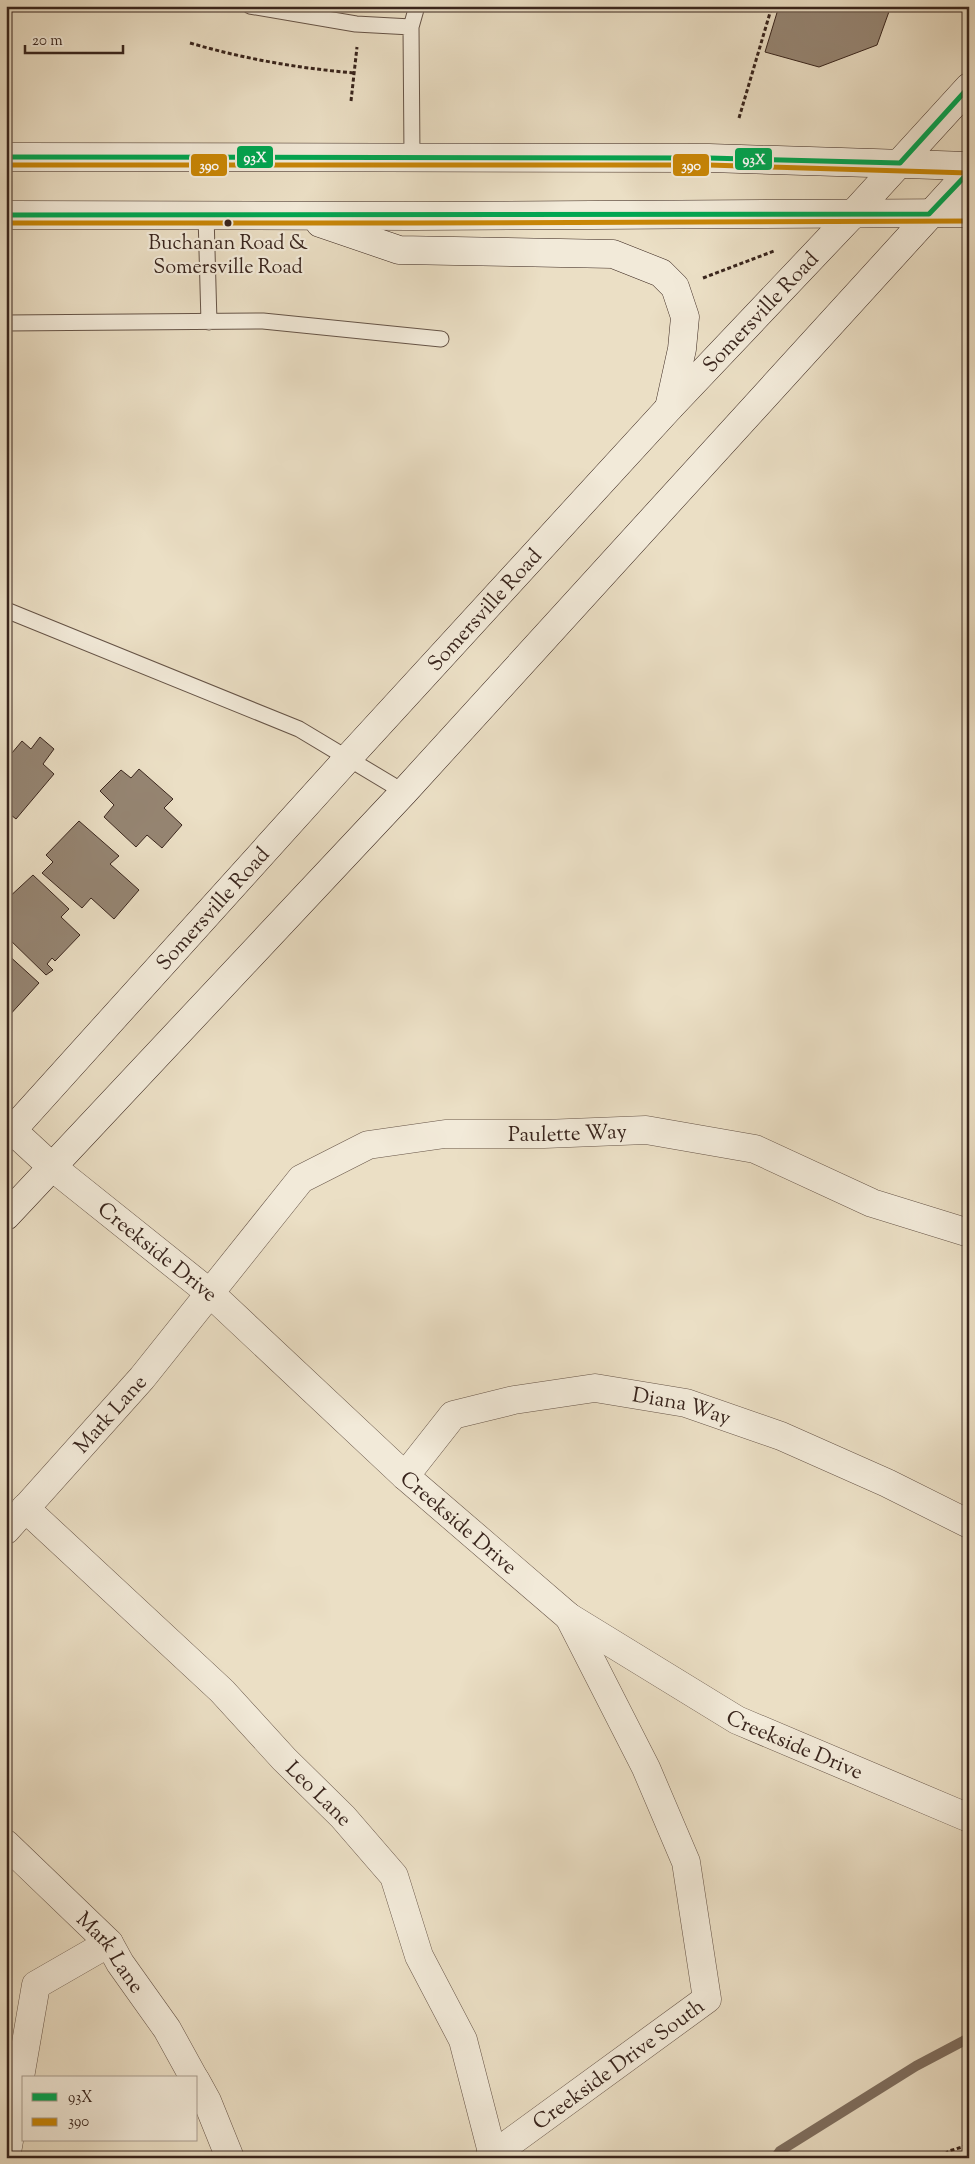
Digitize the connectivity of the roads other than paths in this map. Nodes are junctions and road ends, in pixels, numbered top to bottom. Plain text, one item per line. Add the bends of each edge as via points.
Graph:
1 (250, 6) edge
2 (417, 6) edge
3 (306, 11) edge
4 (411, 26) junction
5 (969, 87) edge
6 (6, 157) edge
7 (412, 157) junction
8 (900, 163) junction
9 (969, 166) edge
10 (969, 172) edge
11 (969, 213) edge
12 (853, 214) junction
13 (930, 214) junction
14 (6, 215) edge
15 (206, 215) junction
16 (298, 216) junction
17 (209, 322) junction
18 (6, 323) edge
19 (442, 340) dead end
20 (669, 408) junction
21 (6, 610) edge
22 (349, 757) junction
23 (404, 792) junction
24 (9, 1134) edge
25 (51, 1166) junction
26 (6, 1216) edge
27 (969, 1233) edge
28 (211, 1294) junction
29 (405, 1476) junction
30 (25, 1508) junction
31 (969, 1524) edge
32 (6, 1530) edge
33 (569, 1618) junction
34 (969, 1818) edge
35 (6, 1844) edge
36 (109, 1943) junction
37 (193, 2076) edge
38 (198, 2084) edge
39 (491, 2157) edge
40 (6, 2158) edge
41 (230, 2158) edge

1 - 3 lane
2 - 4 lane
3 - 4 lane via 356,24
4 - 7 lane
5 - 8 main road, Somersville Road
6 - 7 main road
7 - 8 main road via 709,158
8 - 9 main road
8 - 12 main road, Somersville Road
10 - 13 main road
11 - 13 main road
12 - 13 main road
12 - 16 main road
12 - 20 main road, Somersville Road
13 - 23 main road
14 - 15 main road
15 - 16 main road
15 - 17 lane
16 - 20 main road via 399,250 612,254 661,273 675,287 685,317 682,349
17 - 18 lane
17 - 19 lane via 263,321
20 - 22 main road, Somersville Road
21 - 22 lane via 299,729
22 - 23 lane
22 - 24 main road, Somersville Road
23 - 25 main road
24 - 25 main road, Creekside Drive
25 - 26 main road
25 - 28 main road, Creekside Drive
27 - 28 main road, Paulette Way via 872,1203 756,1149 646,1130 445,1134 368,1145 302,1179
28 - 29 main road, Creekside Drive
28 - 30 main road, Mark Lane via 142,1378
29 - 31 main road, Diana Way via 452,1415 514,1400 595,1388 686,1403 781,1436
29 - 33 main road, Creekside Drive
30 - 32 main road, Mark Lane
30 - 39 main road, Leo Lane via 222,1691 394,1876 419,1956 463,2040
33 - 34 main road, Creekside Drive via 737,1720
33 - 39 main road, Creekside Drive South via 646,1768 686,1862 707,1999
35 - 36 main road, Mark Lane
36 - 37 main road, Mark Lane via 168,2029
36 - 40 main road via 36,1985
38 - 41 main road, Mark Lane

